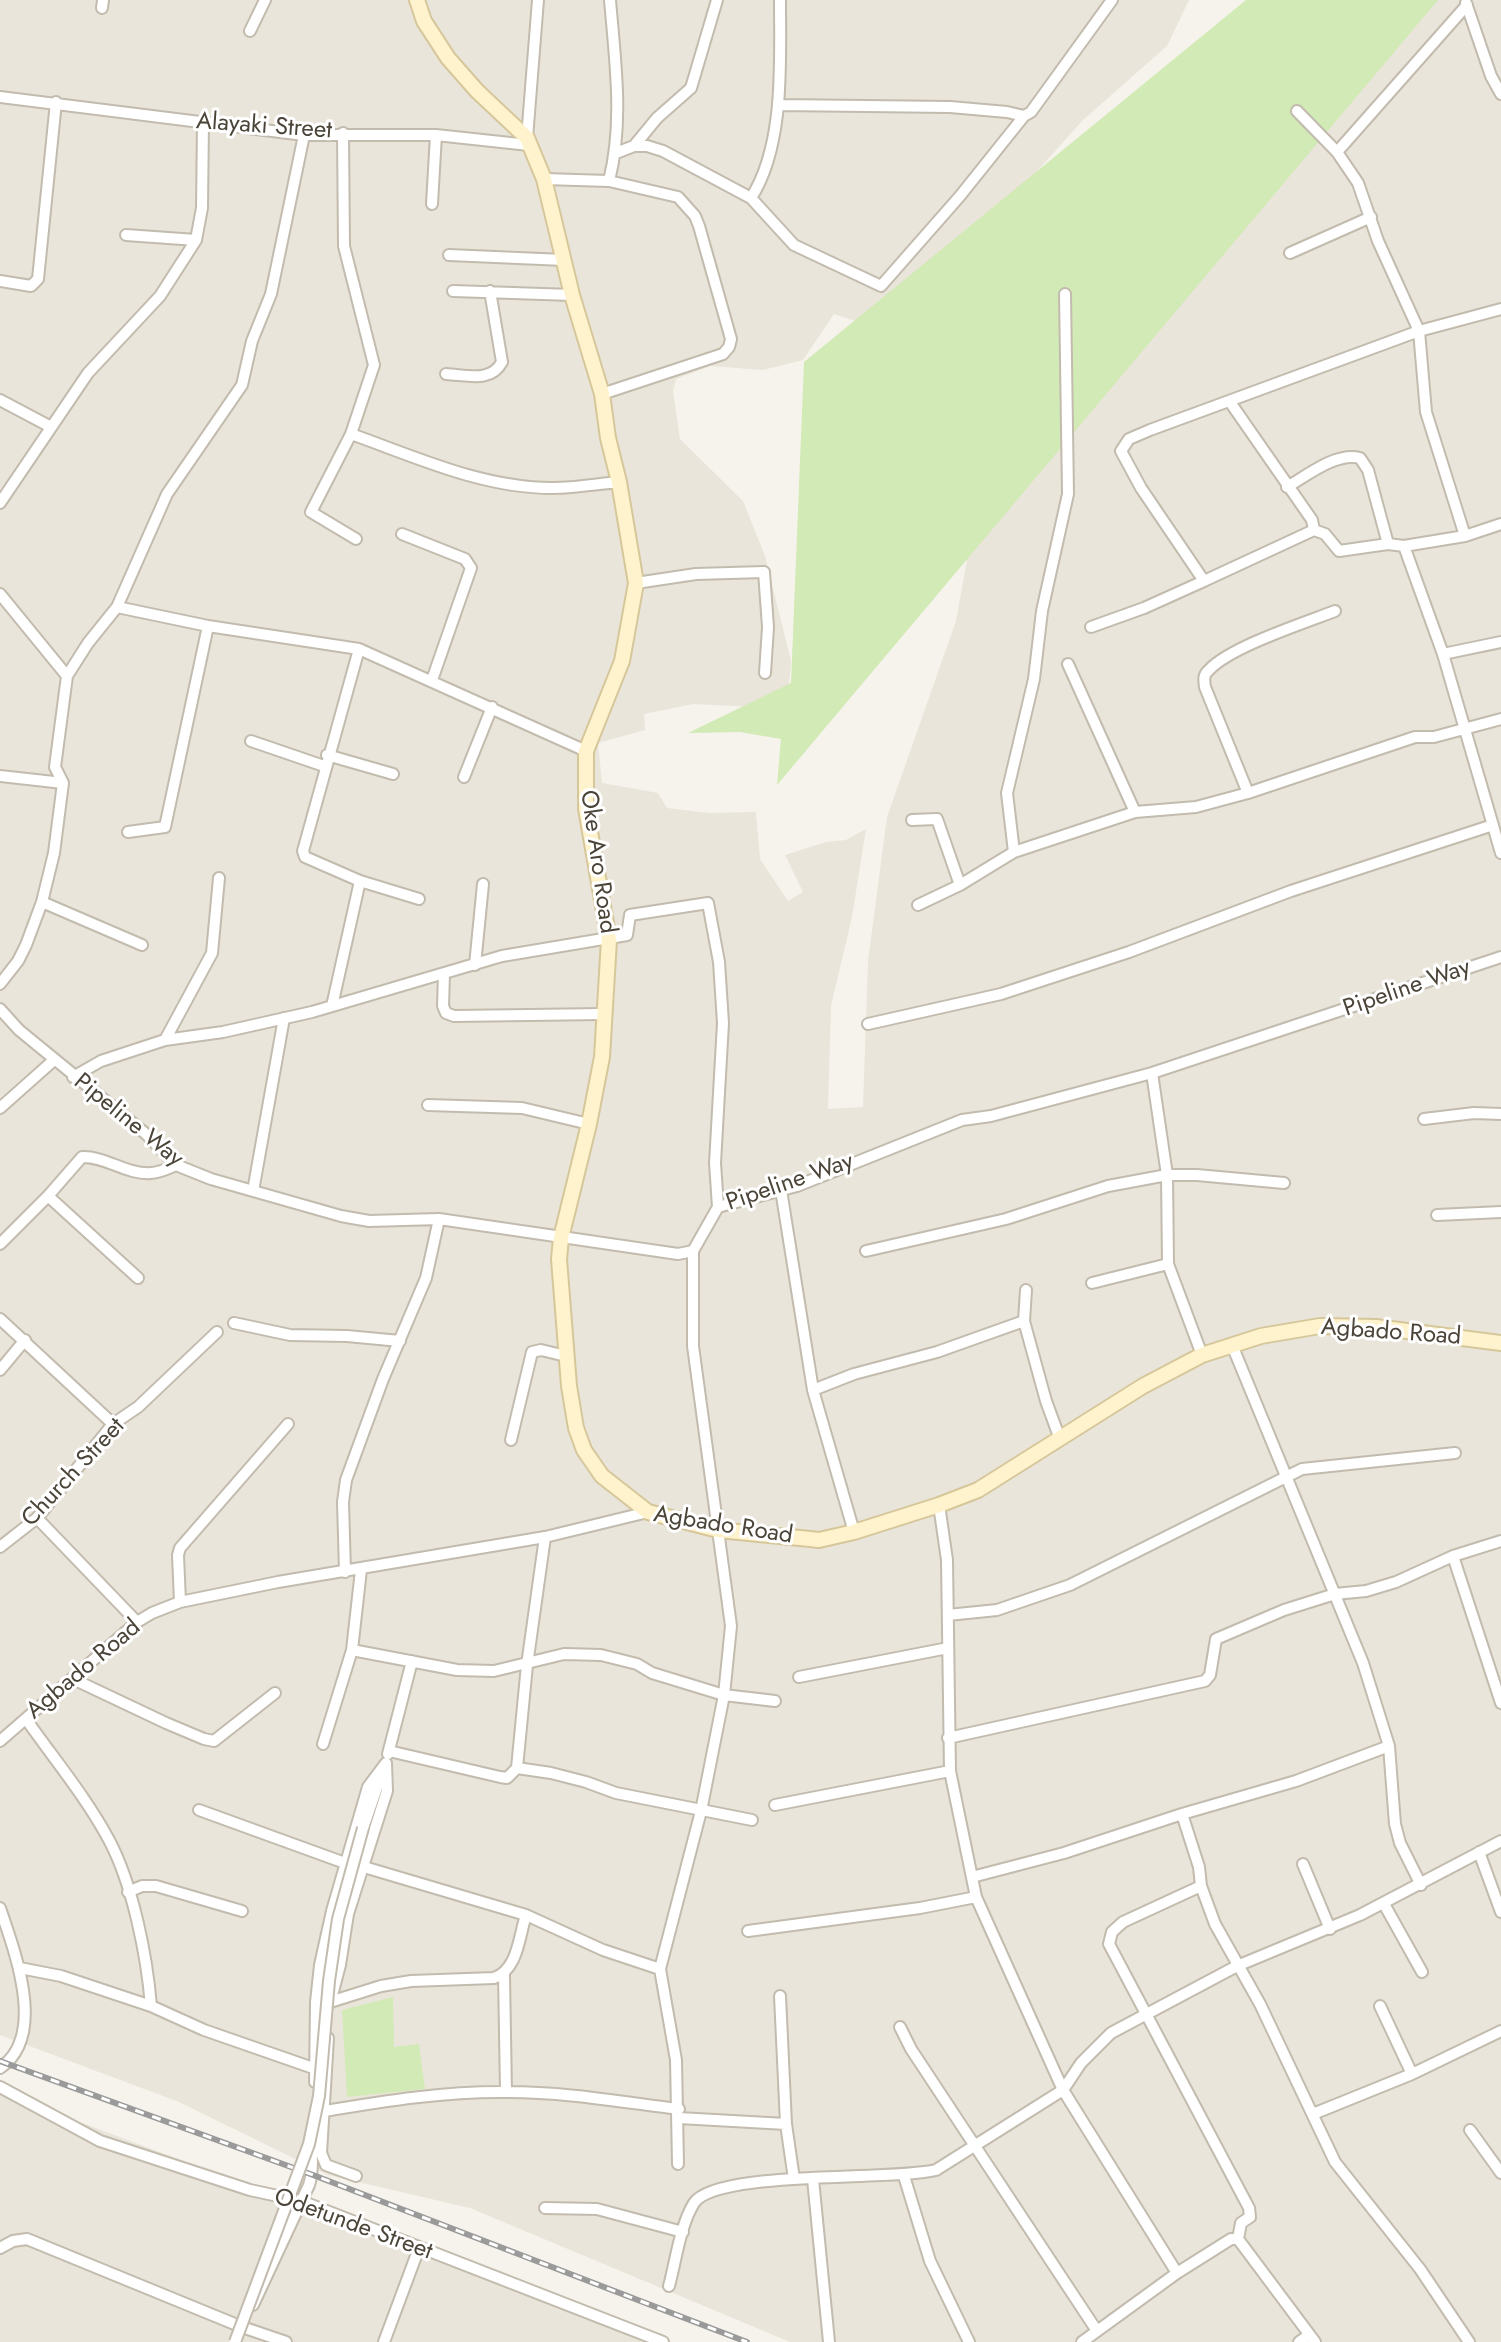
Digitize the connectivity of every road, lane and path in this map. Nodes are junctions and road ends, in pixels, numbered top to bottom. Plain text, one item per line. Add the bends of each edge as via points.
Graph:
1 (265, 0) edge
2 (417, 0) edge
3 (538, 0) edge
4 (610, 0) edge
5 (717, 0) edge
6 (780, 0) edge
7 (1112, 0) edge
8 (1466, 3) edge
9 (250, 31) dead end
10 (1501, 94) edge
11 (0, 97) edge
12 (56, 102) junction
13 (780, 105) junction
14 (1297, 111) dead end
15 (1024, 116) junction
16 (203, 123) junction
17 (343, 133) junction
18 (304, 135) junction
19 (436, 135) junction
20 (528, 142) junction
21 (634, 146) junction
22 (1337, 152) junction
23 (616, 153) junction
24 (544, 179) junction
25 (609, 181) junction
26 (751, 198) junction
27 (432, 204) dead end
28 (1371, 217) junction
29 (126, 235) dead end
30 (196, 240) junction
31 (1290, 253) dead end
32 (449, 255) dead end
33 (564, 260) junction
34 (0, 281) edge
35 (453, 291) dead end
36 (490, 291) junction
37 (1065, 294) dead end
38 (572, 295) junction
39 (1501, 309) edge
40 (1419, 331) junction
41 (446, 374) dead end
42 (602, 394) junction
43 (0, 400) edge
44 (1230, 402) junction
45 (51, 427) junction
46 (351, 434) junction
47 (619, 482) junction
48 (1287, 487) junction
49 (0, 503) edge
50 (1501, 524) edge
51 (1314, 530) junction
52 (402, 534) dead end
53 (1465, 536) junction
54 (356, 539) dead end
55 (1388, 544) junction
56 (1404, 546) junction
57 (1204, 581) junction
58 (636, 583) junction
59 (0, 594) edge
60 (117, 607) junction
61 (1335, 611) dead end
62 (208, 626) junction
63 (1091, 627) dead end
64 (1501, 642) edge
65 (359, 649) junction
66 (1443, 654) junction
67 (1068, 664) dead end
68 (765, 673) dead end
69 (67, 676) junction
70 (432, 680) junction
71 (492, 707) junction
72 (1501, 719) edge
73 (1462, 727) junction
74 (251, 741) dead end
75 (586, 751) junction
76 (327, 755) junction
77 (324, 766) junction
78 (393, 774) dead end
79 (0, 776) edge
80 (464, 777) dead end
81 (63, 783) junction
82 (1248, 793) junction
83 (1135, 812) junction
84 (912, 820) dead end
85 (1493, 825) junction
86 (128, 832) dead end
87 (1014, 852) junction
88 (1501, 853) edge
89 (219, 878) dead end
90 (360, 881) junction
91 (483, 884) dead end
92 (960, 885) junction
93 (419, 899) dead end
94 (42, 902) junction
95 (918, 905) dead end
96 (609, 940) junction
97 (142, 945) dead end
98 (1501, 957) edge
99 (475, 965) junction
100 (444, 974) junction
101 (0, 984) edge
102 (332, 1006) junction
103 (0, 1009) edge
104 (603, 1014) junction
105 (284, 1018) junction
106 (868, 1024) dead end
107 (165, 1040) junction
108 (54, 1060) junction
109 (1152, 1073) junction
110 (73, 1077) junction
111 (428, 1105) dead end
112 (0, 1108) edge
113 (1501, 1114) edge
114 (1424, 1119) dead end
115 (589, 1124) junction
116 (176, 1165) junction
117 (1167, 1175) junction
118 (1284, 1183) dead end
119 (781, 1190) junction
120 (253, 1191) junction
121 (48, 1196) junction
122 (718, 1207) junction
123 (1501, 1212) edge
124 (1437, 1215) dead end
125 (439, 1219) junction
126 (561, 1238) junction
127 (0, 1244) edge
128 (693, 1251) junction
129 (866, 1251) dead end
130 (1168, 1264) junction
131 (138, 1278) dead end
132 (1092, 1283) dead end
133 (1026, 1290) dead end
134 (0, 1319) edge
135 (1024, 1321) junction
136 (234, 1323) dead end
137 (217, 1332) dead end
138 (25, 1340) junction
139 (400, 1341) junction
140 (1501, 1343) edge
141 (1232, 1345) junction
142 (1202, 1355) junction
143 (566, 1356) junction
144 (0, 1370) edge
145 (813, 1390) junction
146 (113, 1424) junction
147 (288, 1424) dead end
148 (1060, 1439) junction
149 (511, 1440) dead end
150 (1455, 1453) dead end
151 (1287, 1477) junction
152 (939, 1505) junction
153 (648, 1512) junction
154 (37, 1518) junction
155 (718, 1530) junction
156 (854, 1532) junction
157 (545, 1537) junction
158 (1501, 1541) edge
159 (0, 1547) edge
160 (1453, 1556) junction
161 (361, 1570) junction
162 (345, 1572) junction
163 (1335, 1594) junction
164 (180, 1602) junction
165 (948, 1615) junction
166 (137, 1622) junction
167 (948, 1648) junction
168 (352, 1650) junction
169 (412, 1661) junction
170 (527, 1665) junction
171 (799, 1677) dead end
172 (73, 1679) junction
173 (275, 1693) dead end
174 (724, 1695) junction
175 (775, 1701) dead end
176 (1501, 1703) edge
177 (26, 1719) junction
178 (948, 1738) junction
179 (0, 1741) edge
180 (323, 1744) dead end
181 (1389, 1746) junction
182 (389, 1751) junction
183 (386, 1763) junction
184 (517, 1768) junction
185 (950, 1771) junction
186 (775, 1805) dead end
187 (199, 1810) dead end
188 (701, 1811) junction
189 (1182, 1814) junction
190 (752, 1820) dead end
191 (1501, 1841) edge
192 (1479, 1852) junction
193 (345, 1863) junction
194 (1303, 1864) dead end
195 (364, 1867) junction
196 (972, 1877) junction
197 (1421, 1885) junction
198 (1201, 1886) junction
199 (128, 1892) junction
200 (976, 1897) junction
201 (1384, 1904) junction
202 (0, 1908) edge
203 (242, 1911) dead end
204 (1501, 1912) edge
205 (526, 1915) junction
206 (1330, 1929) junction
207 (748, 1931) dead end
208 (1237, 1966) junction
209 (20, 1968) junction
210 (660, 1969) junction
211 (1422, 1972) dead end
212 (504, 1975) junction
213 (780, 1996) dead end
214 (330, 2002) junction
215 (151, 2006) junction
216 (1380, 2006) dead end
217 (1144, 2014) junction
218 (900, 2027) dead end
219 (1501, 2031) edge
220 (0, 2068) edge
221 (316, 2069) junction
222 (1412, 2074) junction
223 (0, 2087) edge
224 (1063, 2090) junction
225 (506, 2092) junction
226 (325, 2111) junction
227 (679, 2114) junction
228 (1313, 2114) junction
229 (786, 2124) junction
230 (1470, 2130) dead end
231 (976, 2146) junction
232 (678, 2164) dead end
233 (1501, 2173) edge
234 (356, 2176) dead end
235 (904, 2176) junction
236 (794, 2179) junction
237 (813, 2179) junction
238 (301, 2201) junction
239 (545, 2208) dead end
240 (683, 2232) junction
241 (1238, 2239) junction
242 (0, 2248) edge
243 (419, 2248) junction
244 (1177, 2273) junction
245 (669, 2286) dead end
246 (242, 2327) junction
247 (1097, 2331) junction
248 (1312, 2338) edge
249 (655, 2341) edge
250 (235, 2342) edge
251 (286, 2342) edge
252 (384, 2342) edge
253 (829, 2342) edge
254 (969, 2342) edge
255 (1082, 2342) edge
256 (1299, 2342) edge
257 (1469, 2342) edge

1 - 9 street
2 - 20 main road, Oke Aro Road via 448,58
3 - 20 street
4 - 23 street
5 - 21 street via 691,88
6 - 13 street
7 - 15 street
8 - 10 street
8 - 22 street
11 - 12 street, Alayaki Street
12 - 16 street, Alayaki Street
12 - 34 street via 38,279 31,286
13 - 15 street via 950,107
13 - 26 street via 761,183
14 - 22 street
15 - 26 street via 881,286 794,245
16 - 18 street, Alayaki Street
16 - 30 street via 202,208
17 - 18 street, Alayaki Street
17 - 19 street, Alayaki Street
17 - 46 street via 344,246 374,365
18 - 60 street via 271,294 242,385 167,494
19 - 20 street, Alayaki Street
19 - 27 street
20 - 24 main road, Oke Aro Road
21 - 23 street
21 - 26 street via 663,151
22 - 28 street via 1358,183
23 - 25 street
24 - 25 street
24 - 33 main road, Oke Aro Road
25 - 42 street via 678,197 695,216 731,339 723,354
28 - 31 street
28 - 40 street
29 - 30 street
30 - 45 street via 160,296 95,363
32 - 33 street
33 - 38 main road, Oke Aro Road
35 - 36 street
36 - 38 street
36 - 41 street via 502,362 497,372
37 - 87 street via 1068,494 1007,793
38 - 42 main road, Oke Aro Road
39 - 40 street
40 - 44 street
40 - 53 street via 1426,412
42 - 47 main road, Oke Aro Road
43 - 45 street
44 - 48 street
44 - 57 street via 1129,439 1121,451
45 - 49 street
46 - 47 street via 471,477 552,488
46 - 54 street via 311,512
47 - 58 main road, Oke Aro Road
48 - 51 street
48 - 55 street via 1349,455 1360,458
50 - 53 street
51 - 55 street via 1325,534 1339,551
51 - 57 street
52 - 70 street via 465,559 471,568
53 - 56 street
55 - 56 street
56 - 66 street
57 - 63 street
58 - 68 street via 764,572
58 - 75 main road, Oke Aro Road via 622,661
59 - 69 street
60 - 62 street
60 - 69 street
61 - 82 street via 1236,653 1204,677
62 - 65 street
62 - 86 street via 165,827
64 - 66 street
65 - 70 street
65 - 76 street
66 - 73 street
67 - 83 street
69 - 81 street via 55,767
70 - 71 street
71 - 75 street
71 - 80 street
72 - 73 street
73 - 82 street via 1415,737
73 - 85 street
74 - 77 street
75 - 96 main road, Oke Aro Road via 586,809
76 - 77 street
76 - 78 street
77 - 90 street via 303,851 305,857
79 - 81 street
81 - 94 street
82 - 83 street via 1196,807
83 - 87 street
84 - 92 street via 939,822
85 - 88 street
85 - 106 street via 1001,994
87 - 92 street
89 - 107 street via 212,953
90 - 93 street
90 - 102 street
91 - 99 street
92 - 95 street
94 - 97 street
94 - 101 street via 18,961
96 - 99 street via 535,949
96 - 104 main road, Oke Aro Road
96 - 122 street via 627,935 630,915 708,903 723,1023 715,1163
98 - 109 street, Pipeline Way
99 - 100 street
100 - 102 street
100 - 104 street via 443,1006 454,1016
102 - 105 street
103 - 108 street, Pipeline Way
104 - 115 main road, Oke Aro Road via 602,1057
105 - 107 street
105 - 120 street
107 - 110 street via 101,1061
108 - 110 street, Pipeline Way
108 - 112 street
109 - 117 street
109 - 119 street, Pipeline Way via 962,1120
110 - 116 street, Pipeline Way via 146,1134
111 - 115 street via 522,1108
113 - 114 street
115 - 126 main road, Oke Aro Road
116 - 120 street, Pipeline Way
116 - 121 street via 151,1173 82,1157
117 - 118 street
117 - 129 street
117 - 130 street
119 - 122 street, Pipeline Way
119 - 145 street
120 - 125 street, Pipeline Way via 369,1221
121 - 127 street
121 - 131 street
122 - 128 street, Pipeline Way
123 - 124 street
125 - 126 street, Pipeline Way
125 - 139 street via 426,1278
126 - 128 street, Pipeline Way via 670,1254
126 - 143 main road, Oke Aro Road
128 - 155 street via 693,1346
130 - 132 street
130 - 142 street
133 - 135 street
134 - 138 street
135 - 145 street
135 - 148 street
136 - 139 street via 290,1335
137 - 146 street, Church Street
138 - 144 street
138 - 146 street
139 - 162 street via 346,1480
140 - 141 main road, Agbado Road via 1376,1327 1320,1326
141 - 142 main road, Agbado Road
141 - 151 street
142 - 148 main road, Agbado Road via 1104,1408
143 - 149 street via 532,1352
143 - 153 main road, Oke Aro Road via 584,1450 602,1476
145 - 156 street
146 - 154 street, Church Street
147 - 164 street via 180,1548
148 - 152 main road, Agbado Road via 978,1490
150 - 151 street via 1311,1467
151 - 163 street
151 - 165 street via 1070,1585 997,1610
152 - 156 main road, Agbado Road
152 - 165 street
153 - 155 main road, Agbado Road
153 - 157 street, Agbado Road
154 - 159 street, Church Street
154 - 166 street
155 - 156 main road, Agbado Road via 819,1540
155 - 174 street via 731,1626
157 - 161 street, Agbado Road
157 - 170 street
158 - 160 street
160 - 163 street via 1396,1582
160 - 176 street
161 - 162 street, Agbado Road
161 - 168 street
162 - 164 street, Agbado Road
163 - 178 street via 1216,1639 1205,1681
163 - 181 street
164 - 166 street, Agbado Road
165 - 167 street
166 - 172 street, Agbado Road
167 - 171 street
167 - 178 street
168 - 169 street
168 - 180 street
169 - 170 street via 457,1670
169 - 182 street
170 - 174 street via 564,1654 601,1655
170 - 184 street
172 - 173 street via 214,1741
172 - 177 street, Agbado Road
174 - 175 street
174 - 188 street
177 - 179 street, Agbado Road
177 - 199 street via 94,1813
178 - 185 street
181 - 189 street via 1296,1781
181 - 197 street via 1395,1824
182 - 183 street
182 - 184 street via 507,1778
183 - 193 street via 368,1787
183 - 195 street via 387,1791
183 - 250 street, bridge via 338,1919 309,2144
184 - 188 street
185 - 186 street
185 - 196 street
187 - 193 street
188 - 190 street
188 - 210 street
189 - 196 street
189 - 198 street
191 - 192 street
192 - 197 street
192 - 204 street
193 - 221 street via 320,1965
194 - 206 street
195 - 205 street
195 - 214 street via 348,1914
196 - 200 street
197 - 201 street
198 - 208 street
198 - 217 street via 1112,1932 1109,1944
199 - 203 street via 156,1886
199 - 215 street via 146,1960
200 - 207 street
200 - 224 street
201 - 206 street
201 - 211 street
202 - 209 street
205 - 210 street
205 - 212 street
206 - 208 street
208 - 217 street
208 - 228 street
209 - 215 street
209 - 220 street via 23,2039
210 - 227 street via 676,2060
212 - 214 street via 411,1981
212 - 225 street
213 - 229 street
214 - 226 street
215 - 221 street
216 - 222 street
217 - 224 street via 1096,2046
217 - 241 street via 1249,2208
218 - 231 street
219 - 222 street
221 - 238 street via 314,2172
222 - 228 street
223 - 238 street, Odetunde Street via 100,2141 250,2190
224 - 231 street
224 - 244 street
225 - 226 street
225 - 227 street via 572,2095
226 - 234 street via 323,2161
227 - 229 street
227 - 232 street
228 - 257 street via 1335,2162 1420,2269
229 - 236 street
230 - 233 street
231 - 235 street via 936,2170
231 - 247 street
235 - 237 street
235 - 254 street via 930,2261
236 - 237 street
236 - 240 street via 712,2190 694,2204
237 - 253 street
238 - 243 street, Odetunde Street
238 - 246 street
239 - 240 street via 597,2209
240 - 245 street
241 - 244 street
241 - 248 street
242 - 246 street via 27,2239
243 - 249 street, Odetunde Street
243 - 252 street
244 - 247 street
246 - 250 street
246 - 251 street
247 - 255 street
248 - 256 street

